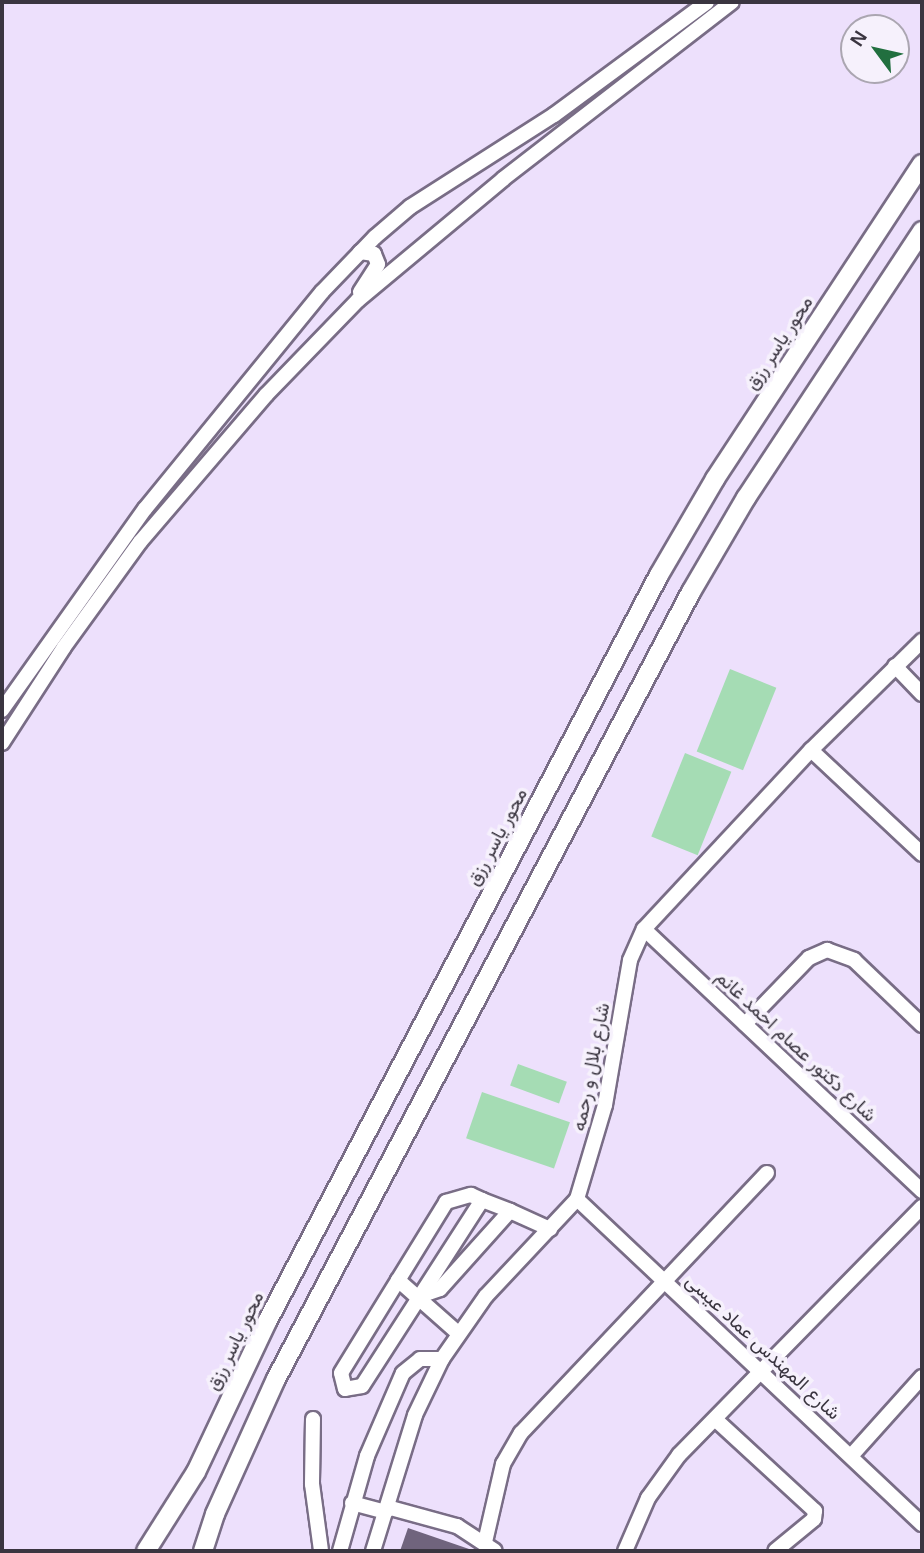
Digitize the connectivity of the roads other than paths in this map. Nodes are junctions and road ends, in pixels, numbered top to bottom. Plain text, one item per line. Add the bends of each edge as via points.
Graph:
1 (707, 2) edge
2 (732, 2) edge
3 (922, 164) edge
4 (922, 231) edge
5 (360, 252) junction
6 (358, 300) junction
7 (922, 641) edge
8 (895, 666) junction
9 (922, 694) edge
10 (2, 710) edge
11 (2, 743) edge
12 (811, 750) junction
13 (922, 854) edge
14 (644, 929) junction
15 (745, 1024) junction
16 (922, 1025) edge
17 (767, 1173) dead end
18 (922, 1191) edge
19 (577, 1199) junction
20 (482, 1200) junction
21 (922, 1207) edge
22 (510, 1211) junction
23 (550, 1229) junction
24 (398, 1280) junction
25 (664, 1281) junction
26 (420, 1296) junction
27 (458, 1333) junction
28 (442, 1359) junction
29 (761, 1372) junction
30 (922, 1377) edge
31 (313, 1419) dead end
32 (715, 1419) junction
33 (851, 1456) junction
34 (352, 1503) junction
35 (387, 1510) junction
36 (922, 1524) edge
37 (490, 1547) edge
38 (146, 1551) edge
39 (204, 1551) edge
40 (321, 1551) edge
41 (340, 1551) edge
42 (373, 1551) edge
43 (625, 1551) edge
44 (775, 1551) edge

1 - 5 street via 537,128 410,207
2 - 6 street via 495,186
3 - 38 main road, محور ياسر رزق via 715,479 659,575 268,1320 190,1483
4 - 39 main road via 746,498 691,593 276,1379 215,1514
5 - 6 street via 374,254 378,264
5 - 10 street via 145,509
6 - 11 street via 265,395 140,542 77,627
7 - 8 street, شارع بلال و رحمه
8 - 9 street
8 - 12 street, شارع بلال و رحمه
12 - 13 street
12 - 14 street, شارع بلال و رحمه
14 - 15 street, شارع دكتور عصام احمد غانم
14 - 19 street, شارع بلال و رحمه via 630,960 605,1105
15 - 16 street via 808,958 827,950 853,960
15 - 18 street, شارع دكتور عصام احمد غانم
17 - 25 street
19 - 23 street, شارع بلال و رحمه
19 - 25 street, شارع المهندس عماد عيسى
20 - 22 street
20 - 24 street via 462,1195 446,1202
20 - 26 street
21 - 29 street
22 - 23 street
22 - 26 street via 440,1289
23 - 27 street, شارع بلال و رحمه via 486,1296
24 - 26 street
24 - 26 street via 341,1373 345,1389 362,1386
25 - 29 street, شارع المهندس عماد عيسى
25 - 37 street via 514,1443 500,1476
26 - 27 street
27 - 28 street, شارع بلال و رحمه
28 - 34 street via 419,1359 402,1373 377,1428
28 - 35 street, شارع بلال و رحمه via 415,1415
29 - 32 street
29 - 33 street, شارع المهندس عماد عيسى
30 - 33 street
31 - 40 street via 312,1484
32 - 43 street via 662,1476
32 - 44 street via 814,1511 814,1519
33 - 36 street, شارع المهندس عماد عيسى
34 - 35 street
34 - 41 street
35 - 37 street via 457,1526
35 - 42 street, شارع بلال و رحمه

